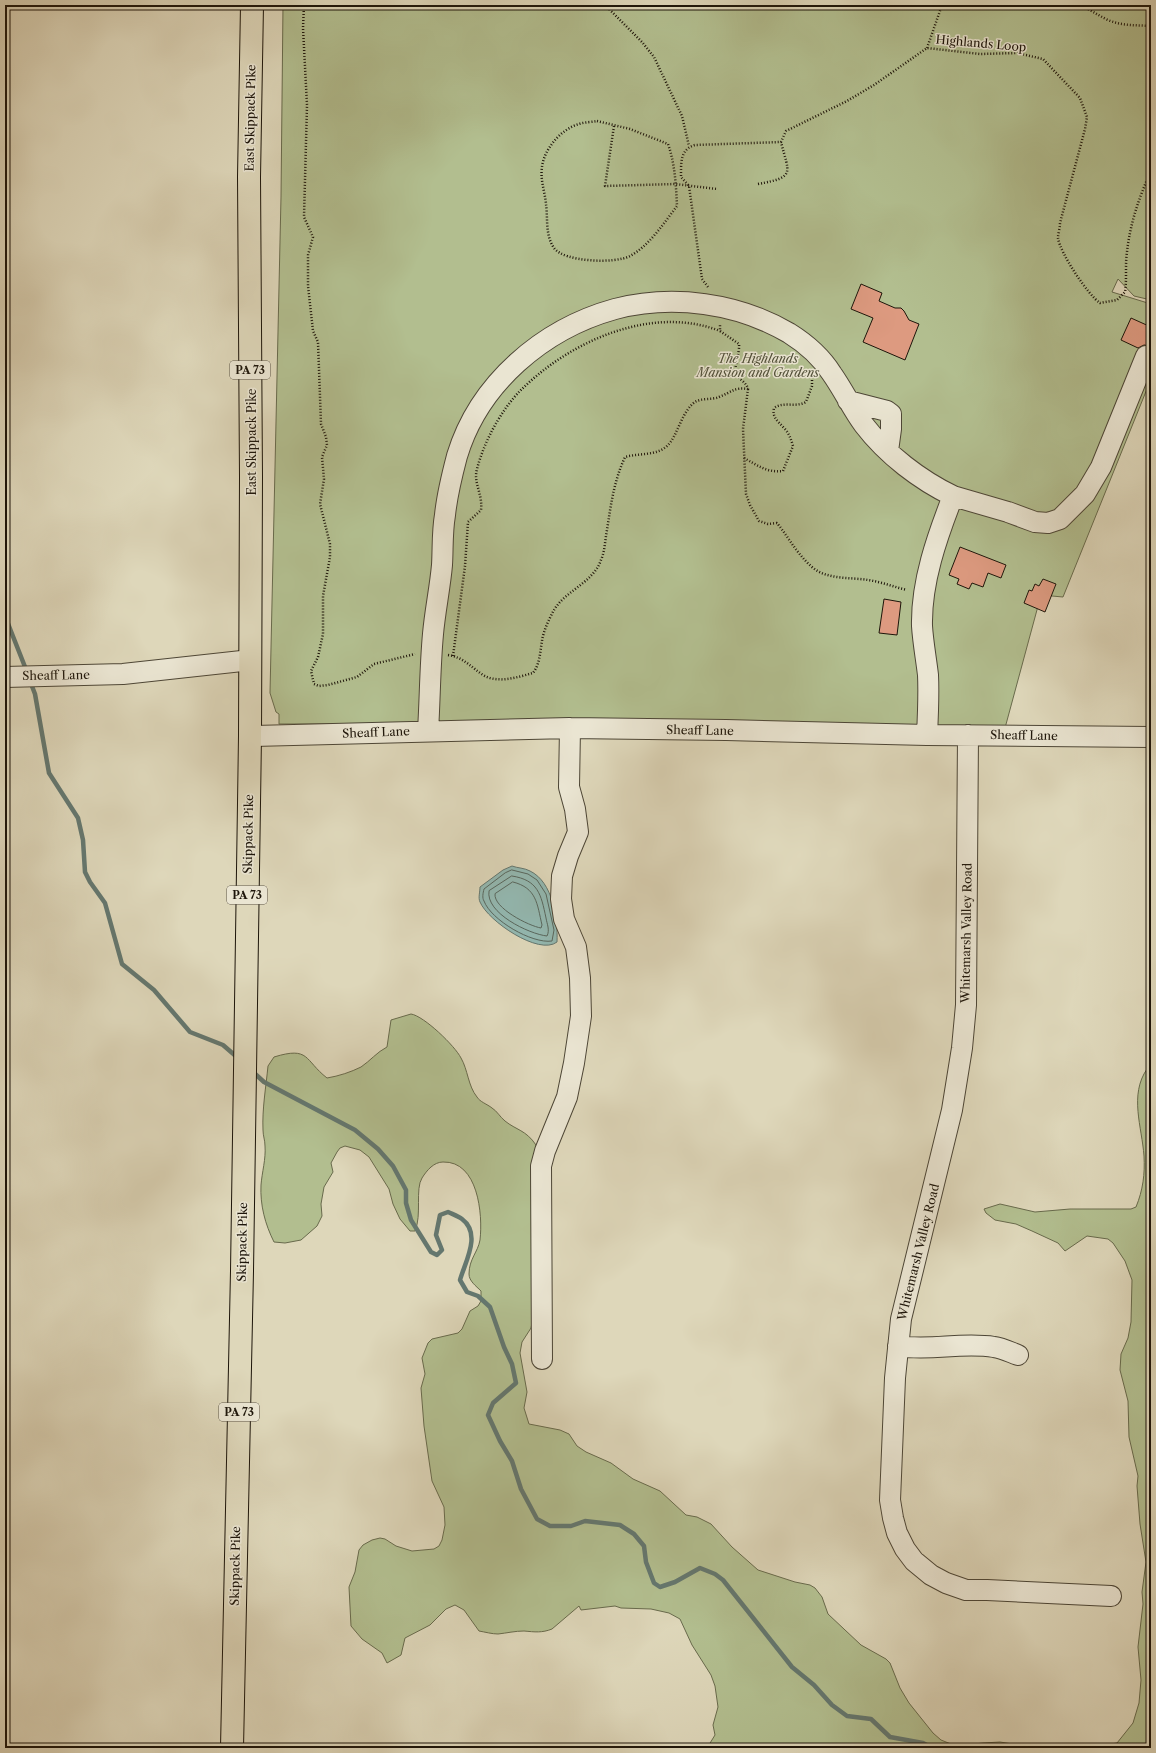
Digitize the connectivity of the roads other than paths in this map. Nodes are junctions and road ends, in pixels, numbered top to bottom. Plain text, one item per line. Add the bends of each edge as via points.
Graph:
1 (252, 5) edge
2 (1146, 356) dead end
3 (848, 401) junction
4 (888, 451) junction
5 (953, 496) junction
6 (250, 660) junction
7 (12, 677) edge
8 (570, 728) junction
9 (428, 731) junction
10 (927, 735) junction
11 (968, 735) junction
12 (250, 736) junction
13 (1151, 737) edge
14 (898, 1346) junction
15 (1018, 1354) dead end
16 (542, 1359) dead end
17 (1111, 1596) dead end
18 (232, 1748) edge

1 - 6 main road, East Skippack Pike / PA 73 via 249,177 252,477
2 - 5 street via 1101,467 1085,494 1060,519 1048,523 1035,522
3 - 4 street via 865,426
3 - 4 street via 891,414 892,429
3 - 9 street via 831,372 799,340 763,321 703,303 633,304 588,318 540,343 522,358 486,397 473,416 457,455 445,515 442,567 433,634
4 - 5 street via 938,489
5 - 10 street via 936,545 925,595 922,626 928,676
6 - 7 street, Sheaff Lane via 123,674
6 - 12 main road, East Skippack Pike / PA 73
8 - 9 street, Sheaff Lane
8 - 10 street, Sheaff Lane
8 - 16 street via 569,787 576,809 578,832 564,869 561,899 564,919 576,947 581,1016 567,1097 541,1166
9 - 12 street, Sheaff Lane
10 - 11 street, Sheaff Lane
11 - 13 street, Sheaff Lane
11 - 14 street, Whitemarsh Valley Road via 966,1005 962,1048 952,1110 901,1319
12 - 18 main road, Skippack Pike / PA 73
14 - 15 street via 995,1347
14 - 17 street, Whitemarsh Valley Road via 890,1500 897,1533 914,1561 931,1575 966,1590

